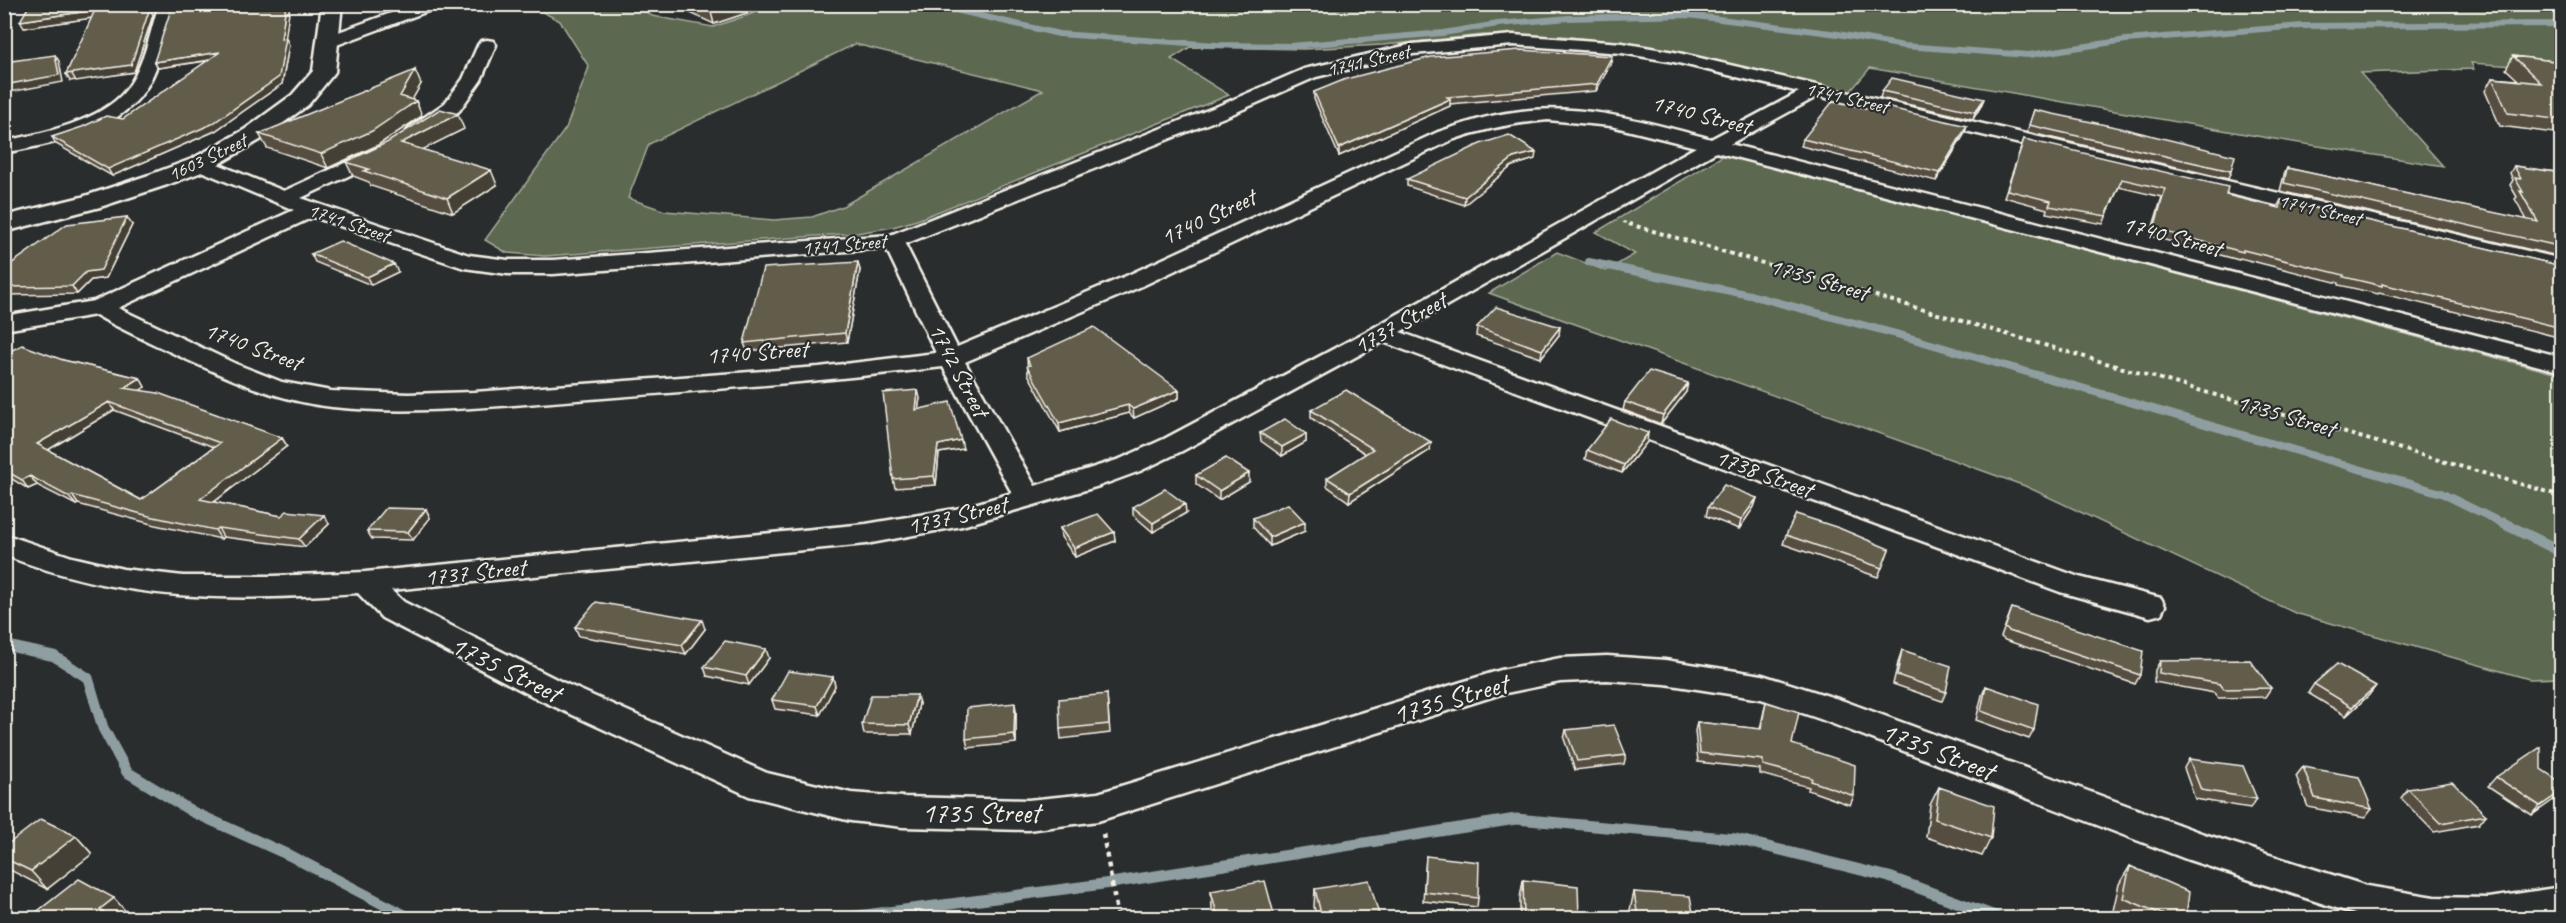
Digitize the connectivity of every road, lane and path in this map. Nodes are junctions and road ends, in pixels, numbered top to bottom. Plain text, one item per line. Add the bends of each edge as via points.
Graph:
1 (167, 4) edge
2 (332, 4) edge
3 (432, 4) edge
4 (328, 42) junction
5 (487, 45) dead end
6 (1816, 90) junction
7 (1713, 145) junction
8 (4, 147) edge
9 (201, 164) junction
10 (285, 198) junction
11 (312, 210) junction
12 (1595, 214) junction
13 (4, 224) edge
14 (892, 241) junction
15 (2562, 266) edge
16 (100, 307) junction
17 (4, 322) edge
18 (1381, 333) junction
19 (951, 359) junction
20 (2562, 365) edge
21 (2562, 496) edge
22 (1028, 498) junction
23 (4, 544) edge
24 (365, 582) junction
25 (2150, 606) dead end
26 (1098, 807) junction
27 (2562, 903) edge
28 (1118, 918) edge

1 - 8 street via 142,79 131,98 108,114 66,131
2 - 4 street, 1603 Street
3 - 4 street
4 - 9 street, 1603 Street via 324,72 300,100 252,135
5 - 10 street via 472,80 452,107 356,167
6 - 7 street, 1737 Street
6 - 14 street, 1741 Street via 1622,48 1514,40 1413,49 1310,73
6 - 15 street, 1741 Street
7 - 12 street, 1737 Street
7 - 19 street, 1740 Street via 1583,116 1510,116 1477,123 1134,281
7 - 20 street, 1740 Street
9 - 10 street, 1741 Street
9 - 13 street, 1603 Street via 91,202
10 - 11 street, 1741 Street
11 - 14 street, 1741 Street via 464,261 509,268
11 - 16 street
12 - 18 street, 1737 Street
12 - 21 path, 1735 Street
14 - 19 street, 1742 Street
16 - 17 street
16 - 19 street, 1740 Street via 227,369 275,388 331,399 474,400 819,374
18 - 22 street, 1737 Street via 1173,445 1130,465
18 - 25 street, 1738 Street via 2071,585
19 - 22 street, 1742 Street
22 - 24 street, 1737 Street via 962,517 866,534
23 - 24 street, 1737 Street via 43,559 123,579 205,587
24 - 26 street, 1735 Street via 393,610 442,637 761,786 851,807 903,812 1028,815
26 - 27 street, 1735 Street via 1501,682 1560,670 1665,672 1762,687 1833,710 2199,848 2367,902 2434,914 2489,915
26 - 28 path

